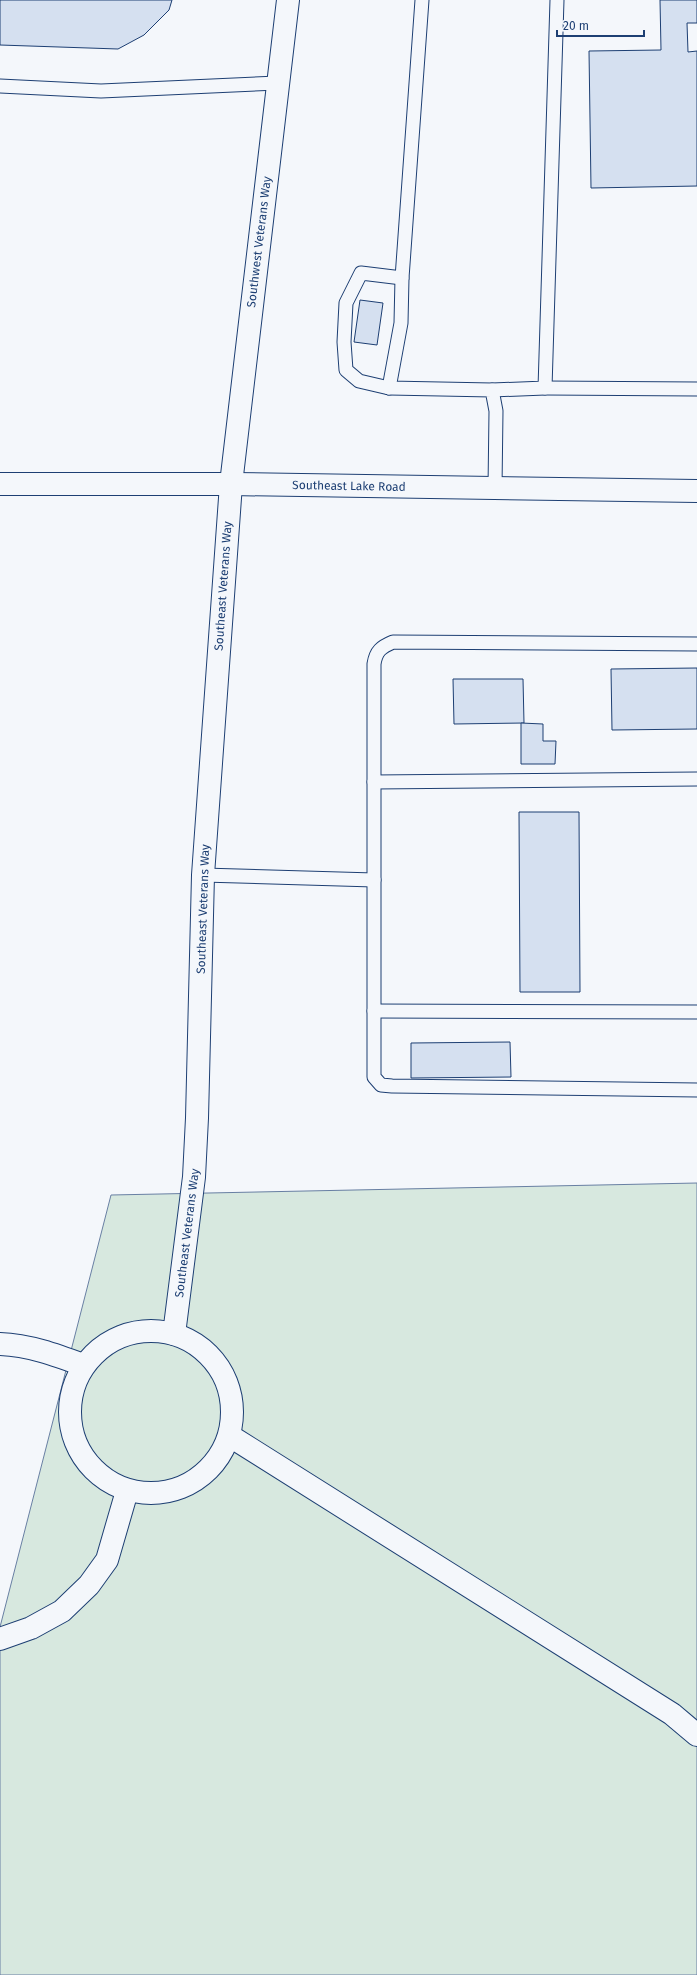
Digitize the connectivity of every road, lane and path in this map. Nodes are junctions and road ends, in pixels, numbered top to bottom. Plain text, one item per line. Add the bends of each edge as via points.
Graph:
1 (288, 0) edge
2 (422, 0) edge
3 (558, 0) edge
4 (278, 83) junction
5 (0, 86) edge
6 (402, 278) junction
7 (389, 388) junction
8 (545, 388) junction
9 (697, 389) edge
10 (492, 390) junction
11 (0, 484) edge
12 (231, 484) junction
13 (495, 488) junction
14 (697, 490) edge
15 (697, 644) edge
16 (697, 779) edge
17 (374, 782) junction
18 (202, 875) junction
19 (374, 880) junction
20 (374, 1011) junction
21 (697, 1012) edge
22 (697, 1090) edge
23 (174, 1334) junction
24 (0, 1344) edge
25 (83, 1365) junction
26 (230, 1436) junction
27 (127, 1491) junction
28 (0, 1639) edge
29 (697, 1735) edge

1 - 4 main road, Southwest Veterans Way
2 - 6 lane
3 - 8 lane
4 - 5 lane via 101,91
4 - 12 main road, Southwest Veterans Way
6 - 7 lane via 401,323
6 - 7 lane via 361,273 346,303 346,370 360,381
7 - 10 lane
8 - 9 lane
8 - 10 lane
10 - 13 lane via 496,411
11 - 12 main road, Southeast Lake Road
12 - 13 main road, Southeast Lake Road
12 - 18 main road, Southeast Veterans Way
13 - 14 main road, Southeast Lake Road
15 - 17 lane via 393,642 382,646 374,664
16 - 17 lane
17 - 19 lane
18 - 19 lane
18 - 23 main road, Southeast Veterans Way via 194,1177
19 - 20 lane
20 - 21 lane
20 - 22 lane via 374,1077 381,1085
23 - 25 main road via 149,1330 124,1335 101,1347
23 - 26 main road via 198,1345 216,1362 228,1385 233,1410
24 - 25 main road via 46,1351
25 - 27 main road via 72,1389 69,1414 74,1439 86,1462 104,1480
26 - 27 main road via 218,1459 201,1478 178,1490 153,1494
26 - 29 main road via 672,1714
27 - 28 main road via 107,1560 89,1585 62,1611 32,1628

